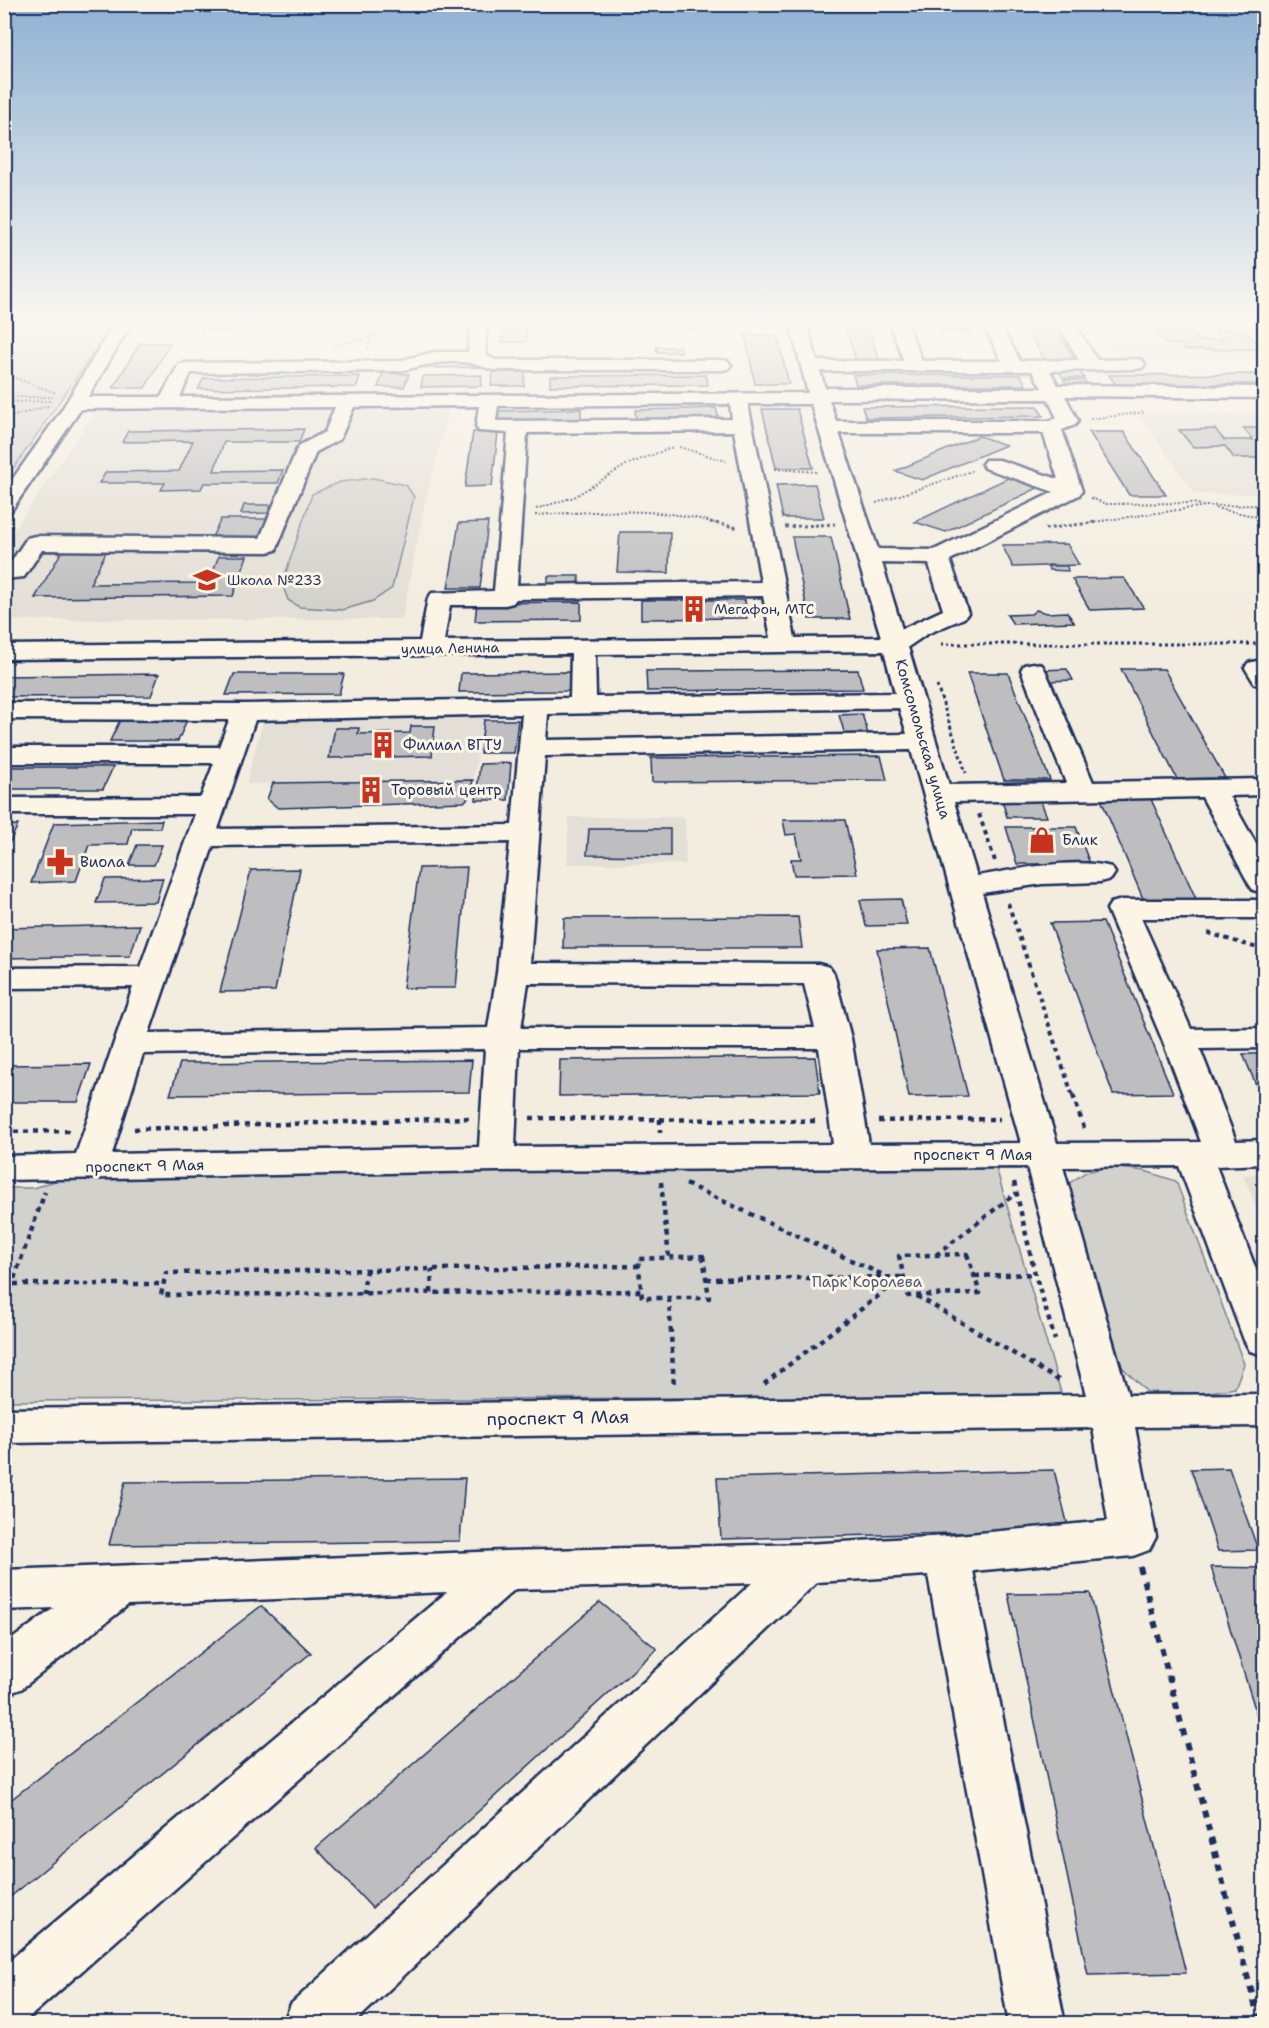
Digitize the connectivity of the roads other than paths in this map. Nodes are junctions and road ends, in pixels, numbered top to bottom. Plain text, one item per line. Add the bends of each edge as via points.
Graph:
1 (53, 419) edge
2 (340, 419) edge
3 (487, 419) edge
4 (740, 419) edge
5 (824, 419) edge
6 (1066, 419) edge
7 (742, 425) junction
8 (518, 427) junction
9 (826, 427) junction
10 (1051, 427) junction
11 (992, 464) road end
12 (1072, 490) junction
13 (4, 507) edge
14 (869, 556) junction
15 (938, 557) junction
16 (4, 572) edge
17 (773, 589) junction
18 (505, 592) junction
19 (896, 644) junction
20 (784, 645) junction
21 (583, 646) junction
22 (431, 648) junction
23 (4, 652) edge
24 (1033, 670) dead end
25 (910, 700) junction
26 (536, 706) junction
27 (584, 706) junction
28 (4, 711) edge
29 (245, 712) junction
30 (921, 742) junction
31 (533, 748) junction
32 (4, 755) edge
33 (230, 755) junction
34 (1264, 787) edge
35 (1211, 788) junction
36 (1082, 789) junction
37 (938, 794) junction
38 (213, 805) junction
39 (4, 806) edge
40 (526, 833) junction
41 (201, 838) junction
42 (1100, 873) dead end
43 (1264, 884) edge
44 (965, 887) junction
45 (1264, 909) edge
46 (513, 973) junction
47 (151, 977) junction
48 (4, 978) edge
49 (502, 1038) junction
50 (834, 1038) junction
51 (1264, 1038) edge
52 (1179, 1039) junction
53 (129, 1044) junction
54 (1264, 1152) edge
55 (1208, 1154) junction
56 (854, 1155) junction
57 (496, 1159) junction
58 (1028, 1163) junction
59 (90, 1167) junction
60 (4, 1168) edge
61 (1264, 1340) edge
62 (1111, 1410) junction
63 (1264, 1410) edge
64 (4, 1426) edge
65 (948, 1555) junction
66 (806, 1563) junction
67 (505, 1570) junction
68 (116, 1587) junction
69 (4, 1590) edge
70 (4, 1674) edge
71 (4, 2002) edge
72 (311, 2024) edge
73 (1037, 2024) edge

1 - 13 street
2 - 16 street via 333,435 307,449 268,545 35,543 16,572
3 - 8 street via 486,427
4 - 7 street
5 - 9 street, Комсомольская улица
6 - 10 street via 1068,422
7 - 8 street
7 - 17 street
8 - 18 street
9 - 10 street
9 - 14 street, Комсомольская улица
10 - 12 street
11 - 12 street
12 - 15 street
14 - 15 street
14 - 19 street, Комсомольская улица
15 - 19 street via 956,613 922,637
17 - 18 street
17 - 20 street
18 - 22 street via 505,598 440,598
19 - 20 street, улица Ленина
19 - 25 street, Комсомольская улица
20 - 21 street, улица Ленина
21 - 22 street, улица Ленина
21 - 27 street
22 - 23 street, улица Ленина
24 - 36 street
25 - 27 street
25 - 30 street, Комсомольская улица
26 - 27 street
26 - 29 street
26 - 31 street
28 - 29 street
29 - 33 street
30 - 31 street
30 - 37 street, Комсомольская улица
31 - 40 street
32 - 33 street
33 - 38 street
34 - 35 street
35 - 36 street
35 - 43 street
36 - 37 street
37 - 44 street, Комсомольская улица
38 - 39 street
38 - 41 street
40 - 41 street
40 - 46 street
41 - 47 street
42 - 44 street via 1042,875
44 - 58 street, Комсомольская улица
45 - 52 street via 1122,909
46 - 49 street
46 - 50 street via 818,974
47 - 48 street
47 - 53 street
49 - 50 street
49 - 53 street
49 - 57 street
50 - 56 street
51 - 52 street
52 - 55 street
53 - 59 street
54 - 55 street
55 - 58 street, проспект 9 Мая
55 - 61 street
56 - 57 street, проспект 9 Мая
56 - 58 street, проспект 9 Мая
57 - 59 street, проспект 9 Мая
58 - 62 street, Комсомольская улица
59 - 60 street, проспект 9 Мая
62 - 63 street, проспект 9 Мая
62 - 64 street, проспект 9 Мая
62 - 65 street, Комсомольская улица via 1133,1537
65 - 66 street
65 - 73 street
66 - 67 street
66 - 72 street
67 - 68 street
67 - 71 street
68 - 69 street
68 - 70 street

